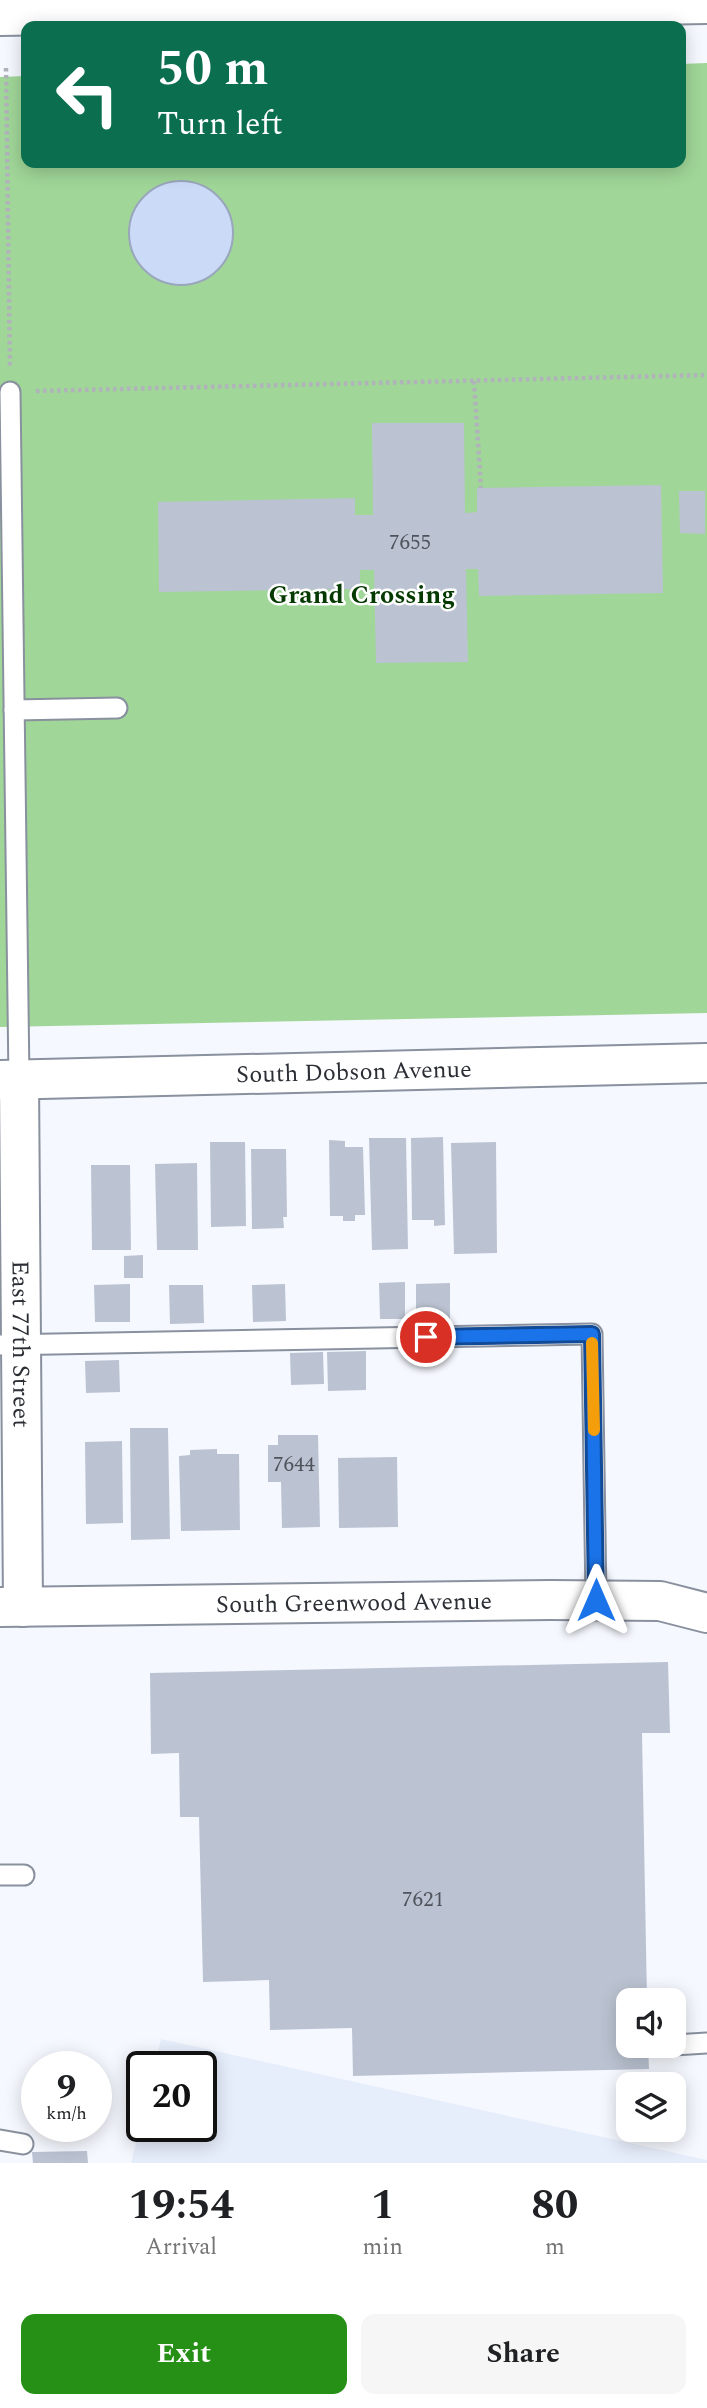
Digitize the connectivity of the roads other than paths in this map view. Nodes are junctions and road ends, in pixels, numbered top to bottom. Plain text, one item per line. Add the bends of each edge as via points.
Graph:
1 (707, 4) edge
2 (3, 11) edge
3 (10, 392) road end
4 (117, 708) dead end
5 (14, 710) junction
6 (707, 1063) edge
7 (10, 1080) edge
8 (10, 1345) edge
9 (596, 1600) junction
10 (11, 1607) edge
11 (707, 1613) edge
12 (0, 1875) edge
13 (24, 1875) dead end
14 (707, 2043) edge
15 (686, 2044) edge
16 (0, 2140) edge
17 (23, 2144) dead end

1 - 2 street
3 - 5 lane
4 - 5 lane
5 - 7 lane
6 - 7 street, South Dobson Avenue
7 - 8 street, East 77th Street
8 - 9 lane via 592,1334
8 - 10 street, East 77th Street
9 - 10 street, South Greenwood Avenue
9 - 11 street, South Greenwood Avenue via 660,1601
12 - 13 lane
14 - 15 lane
16 - 17 lane

